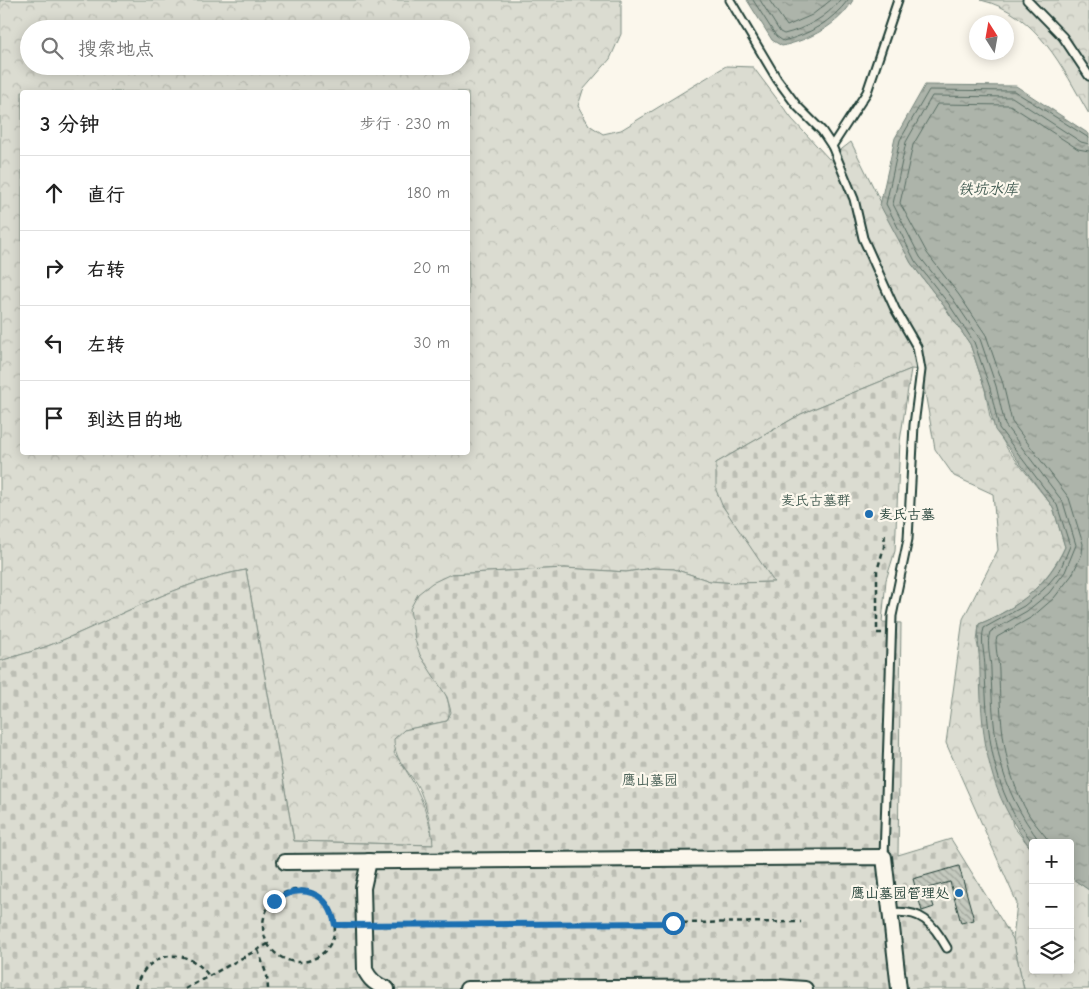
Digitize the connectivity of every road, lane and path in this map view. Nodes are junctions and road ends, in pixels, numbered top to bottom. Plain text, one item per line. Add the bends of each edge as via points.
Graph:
1 (730, 0) edge
2 (898, 0) edge
3 (1027, 0) edge
4 (1089, 76) edge
5 (832, 146) junction
6 (885, 531) dead end
7 (877, 633) dead end
8 (884, 857) junction
9 (369, 861) junction
10 (285, 862) dead end
11 (890, 913) junction
12 (801, 922) dead end
13 (335, 925) junction
14 (364, 925) junction
15 (268, 944) junction
16 (948, 948) dead end
17 (258, 949) junction
18 (209, 976) junction
19 (136, 989) edge
20 (185, 989) edge
21 (268, 989) edge
22 (387, 989) edge
23 (467, 989) edge
24 (805, 989) edge
25 (899, 989) edge

1 - 5 lane via 777,79
2 - 5 lane via 867,92
3 - 4 lane via 1063,37
5 - 8 lane via 854,199 863,238 895,309 917,347 921,370 914,425 908,539 892,616
6 - 7 path via 877,571
8 - 9 street
8 - 11 street
9 - 10 street
9 - 14 street via 364,888
11 - 16 lane via 904,912 926,920
11 - 25 street
12 - 14 path
13 - 14 path
13 - 15 path via 334,937 328,948 309,960 297,962 286,959
13 - 15 path via 333,914 318,896 307,891 284,894 267,910 264,933
14 - 22 street via 365,970 378,986
15 - 17 path
17 - 18 path
17 - 21 path via 268,976
18 - 19 path via 192,960 168,956 147,967 139,977
18 - 20 path
23 - 24 street

